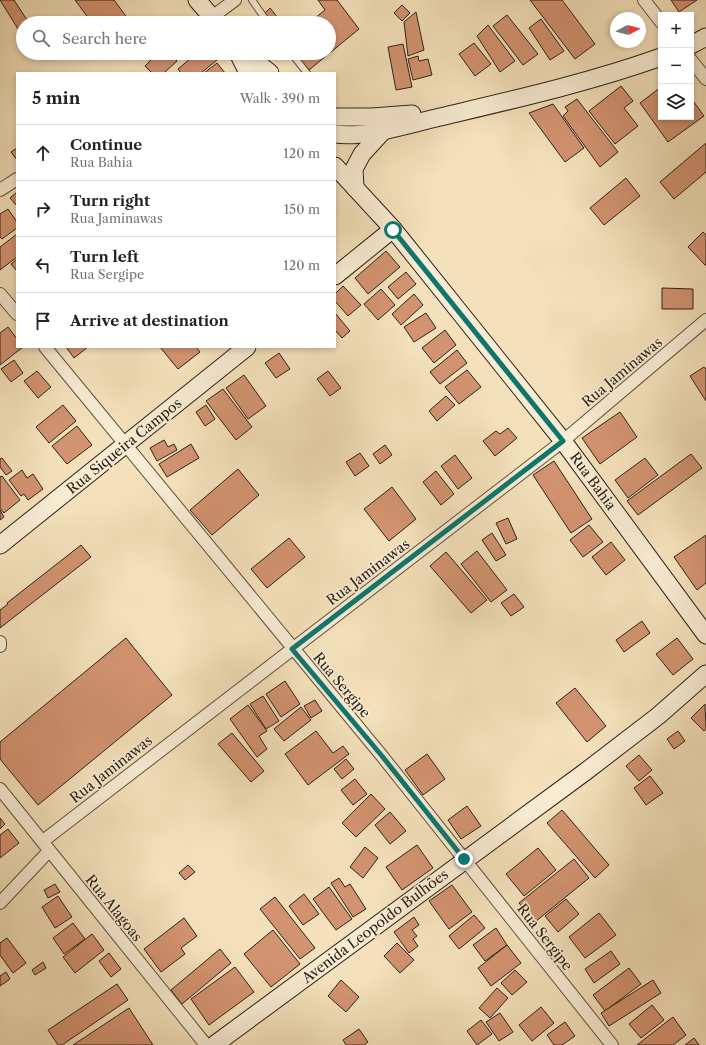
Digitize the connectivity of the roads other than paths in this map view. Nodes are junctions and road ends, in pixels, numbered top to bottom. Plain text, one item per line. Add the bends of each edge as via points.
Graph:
1 (197, 0) edge
2 (235, 0) edge
3 (252, 0) edge
4 (644, 0) edge
5 (211, 16) edge
6 (218, 16) edge
7 (263, 16) edge
8 (658, 18) edge
9 (706, 37) edge
10 (694, 43) edge
11 (658, 58) edge
12 (242, 60) edge
13 (254, 60) edge
14 (296, 60) edge
15 (694, 64) edge
16 (248, 72) edge
17 (269, 72) edge
18 (305, 72) edge
19 (706, 79) edge
20 (474, 109) junction
21 (336, 117) edge
22 (385, 129) junction
23 (336, 134) edge
24 (336, 167) edge
25 (16, 180) edge
26 (355, 188) junction
27 (0, 190) edge
28 (393, 230) junction
29 (336, 275) edge
30 (0, 294) edge
31 (16, 313) edge
32 (706, 320) edge
33 (46, 348) edge
34 (246, 348) edge
35 (563, 441) junction
36 (126, 445) junction
37 (0, 545) edge
38 (706, 635) edge
39 (0, 642) edge
40 (0, 646) edge
41 (292, 649) junction
42 (706, 674) edge
43 (0, 788) edge
44 (46, 846) junction
45 (464, 859) junction
46 (0, 903) edge
47 (206, 1045) edge
48 (214, 1045) edge
49 (612, 1045) edge

1 - 5 street
2 - 6 street
3 - 7 lane
4 - 8 street
9 - 10 street
11 - 20 street via 615,74
12 - 16 street
13 - 17 street
14 - 18 lane
15 - 19 street
20 - 21 street via 372,117
20 - 22 street
22 - 23 street
22 - 26 street via 362,154 354,169
24 - 26 street, Rua Bahia
25 - 27 street
26 - 28 street, Rua Bahia
28 - 29 street
28 - 35 street, Rua Bahia
30 - 31 street
32 - 35 street, Rua Jaminawas
33 - 36 street, Rua Sergipe
34 - 36 street, Rua Siqueira Campos
35 - 38 street, Rua Bahia
35 - 41 street, Rua Jaminawas
36 - 37 street, Rua Siqueira Campos
36 - 41 street, Rua Sergipe
39 - 40 street
41 - 44 street, Rua Jaminawas
41 - 45 street, Rua Sergipe
42 - 45 street, Avenida Leopoldo Bulhões via 658,716 585,772
43 - 44 street, Rua Alagoas
44 - 46 street, Rua Jaminawas
44 - 47 street, Rua Alagoas
45 - 48 street, Avenida Leopoldo Bulhões
45 - 49 street, Rua Sergipe

